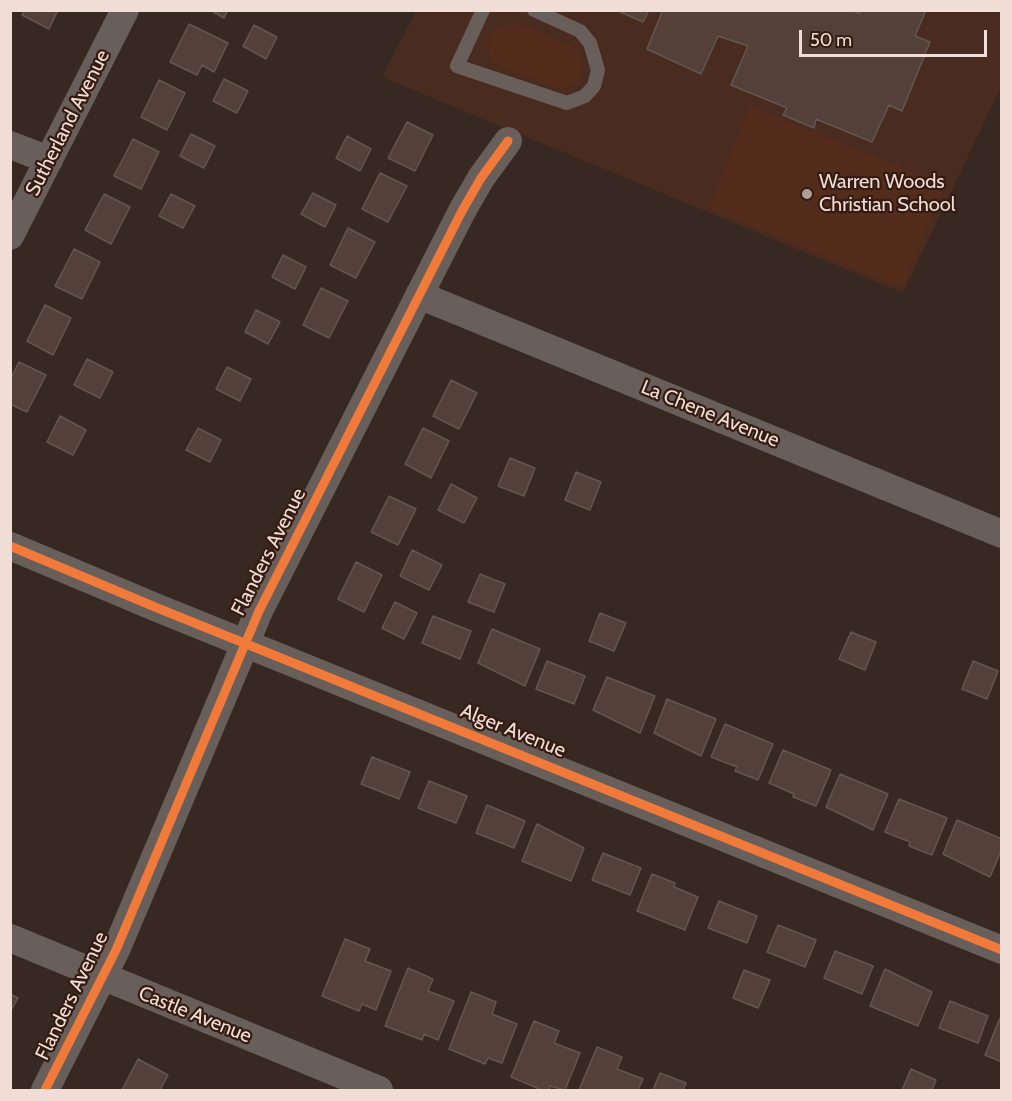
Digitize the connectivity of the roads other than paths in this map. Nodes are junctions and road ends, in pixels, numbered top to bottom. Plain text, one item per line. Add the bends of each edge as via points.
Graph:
1 (125, 10) edge
2 (483, 10) edge
3 (534, 10) edge
4 (508, 141) dead end
5 (10, 145) edge
6 (49, 160) junction
7 (10, 236) edge
8 (419, 295) junction
9 (1002, 534) edge
10 (10, 546) edge
11 (244, 642) junction
12 (10, 938) edge
13 (1002, 950) edge
14 (103, 976) junction
15 (45, 1090) edge
16 (379, 1090) edge

1 - 6 street, Sutherland Avenue
2 - 3 lane via 457,66 567,102 585,96 594,86 598,70 590,43 580,31
4 - 8 street, Flanders Avenue via 481,178
5 - 6 street
6 - 7 street, Sutherland Avenue
8 - 9 street, La Chene Avenue
8 - 11 street, Flanders Avenue
10 - 11 street, Alger Avenue
11 - 13 street, Alger Avenue
11 - 14 street, Flanders Avenue
12 - 14 street, Castle Avenue
14 - 15 street, Flanders Avenue
14 - 16 street, Castle Avenue

